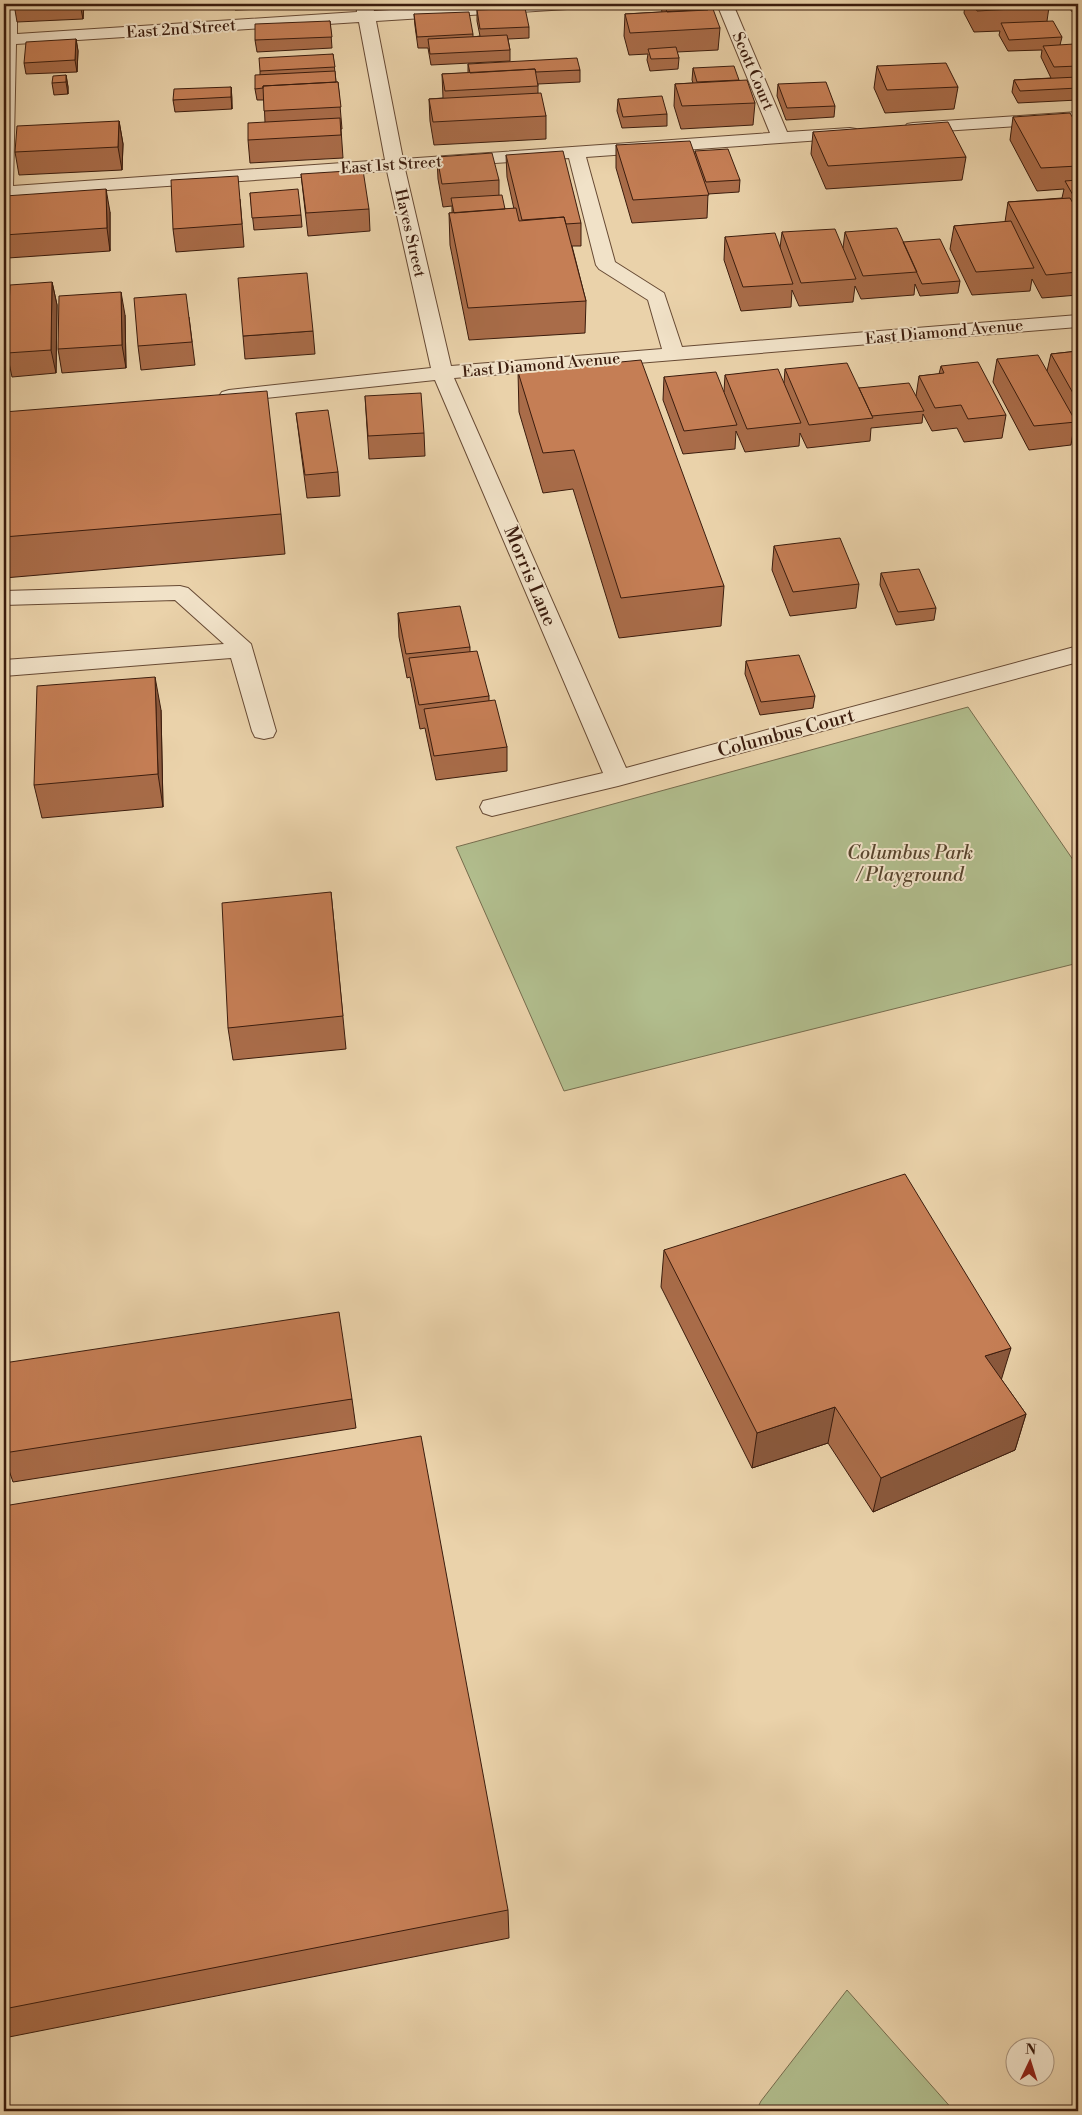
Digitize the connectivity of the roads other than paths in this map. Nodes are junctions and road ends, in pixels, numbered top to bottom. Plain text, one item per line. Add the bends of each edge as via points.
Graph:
1 (9, 4) edge
2 (568, 4) edge
3 (725, 4) edge
4 (1076, 4) edge
5 (1078, 7) edge
6 (365, 10) edge
7 (6, 40) edge
8 (1078, 117) edge
9 (900, 129) edge
10 (870, 131) edge
11 (781, 138) junction
12 (576, 152) junction
13 (395, 165) junction
14 (4, 192) edge
15 (1078, 321) edge
16 (674, 354) junction
17 (442, 374) junction
18 (208, 398) edge
19 (4, 598) edge
20 (241, 650) junction
21 (1078, 654) edge
22 (4, 668) edge
23 (264, 732) dead end
24 (618, 778) junction
25 (492, 807) dead end

1 - 7 street
2 - 6 street, East 2nd Street
3 - 11 street, Scott Court
4 - 5 street
6 - 7 street, East 2nd Street
6 - 13 street, Hayes Street
7 - 14 street
8 - 9 street
10 - 11 street, East 1st Street
11 - 12 street, East 1st Street
12 - 13 street, East 1st Street
12 - 16 street via 606,266 657,297
13 - 14 street, East 1st Street
13 - 17 street, Hayes Street
15 - 16 street, East Diamond Avenue
16 - 17 street, East Diamond Avenue
17 - 18 street, East Diamond Avenue
17 - 24 street, Morris Lane
19 - 20 street via 180,593 239,644
20 - 22 street
20 - 23 street
21 - 24 street, Columbus Court
24 - 25 street, Columbus Court

